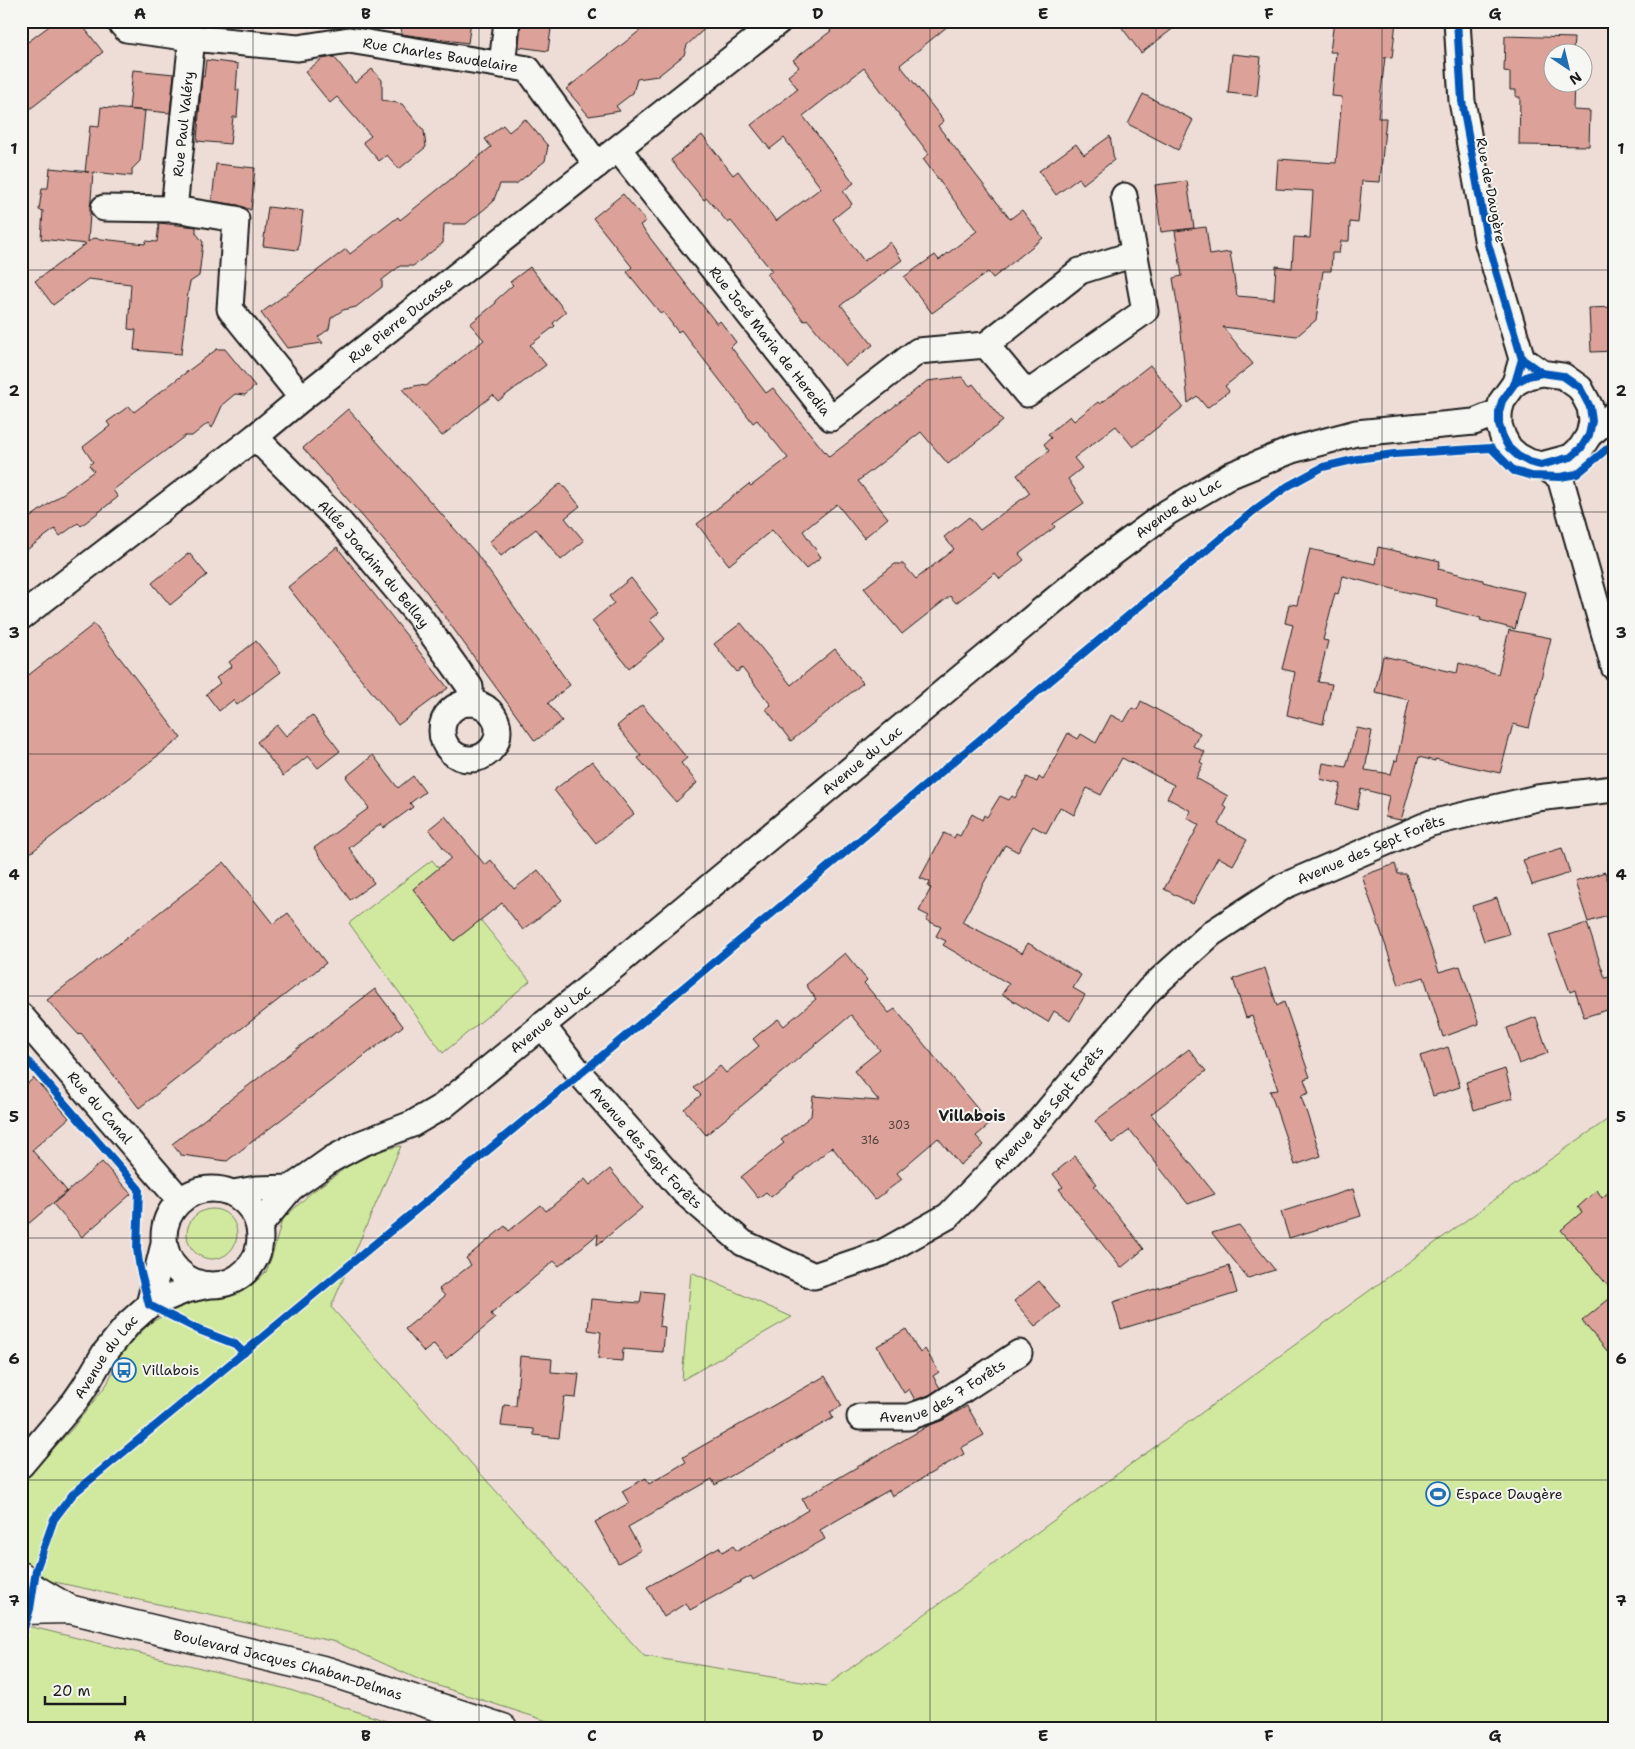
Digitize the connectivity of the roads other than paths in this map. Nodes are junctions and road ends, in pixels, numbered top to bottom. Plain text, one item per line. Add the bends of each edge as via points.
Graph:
1 (120, 21) edge
2 (507, 21) edge
3 (1457, 21) edge
4 (776, 22) edge
5 (192, 38) junction
6 (502, 65) junction
7 (618, 149) junction
8 (597, 165) junction
9 (1124, 196) dead end
10 (104, 208) dead end
11 (174, 209) junction
12 (1134, 254) junction
13 (986, 345) junction
14 (1522, 358) junction
15 (1542, 373) junction
16 (1516, 383) junction
17 (302, 398) junction
18 (1590, 407) junction
19 (1499, 412) junction
20 (1613, 415) edge
21 (1474, 422) junction
22 (1589, 435) junction
23 (255, 437) junction
24 (1503, 437) junction
25 (1557, 467) junction
26 (21, 617) edge
27 (1614, 667) edge
28 (470, 703) dead end
29 (1614, 789) edge
30 (21, 1016) edge
31 (542, 1025) junction
32 (291, 1188) junction
33 (233, 1192) junction
34 (180, 1200) junction
35 (260, 1225) junction
36 (164, 1244) junction
37 (208, 1285) junction
38 (148, 1305) junction
39 (1019, 1353) dead end
40 (860, 1417) dead end
41 (45, 1435) junction
42 (21, 1448) edge
43 (21, 1465) edge
44 (21, 1576) edge
45 (69, 1609) junction
46 (21, 1610) edge
47 (503, 1728) edge

1 - 5 street, Rue Charles Baudelaire via 126,29
2 - 6 street
3 - 14 street, Rue de Daugère via 1462,100 1488,244
4 - 7 street, Rue Pierre Ducasse
5 - 6 street, Rue Charles Baudelaire via 298,48 349,40
5 - 11 street, Rue Paul Valéry
6 - 8 street, Rue Charles Baudelaire via 528,69
7 - 8 street, Rue Pierre Ducasse
7 - 13 street, Rue José Maria de Heredia via 831,418 918,351
8 - 17 street, Rue Pierre Ducasse
9 - 12 street
10 - 11 street
11 - 17 street via 236,219 230,309
12 - 13 street via 1080,271
12 - 13 street via 1144,311 1027,394
14 - 15 street
14 - 16 street
15 - 16 street
15 - 18 street via 1563,376 1580,388
16 - 19 street
17 - 23 street, Rue Pierre Ducasse
18 - 20 street
18 - 22 street
19 - 21 street, Avenue du Lac
19 - 24 street
20 - 22 street
21 - 24 street
21 - 31 street, Avenue du Lac via 1356,433 1292,450 1231,475 1168,512 1094,567
22 - 25 street via 1581,448
23 - 26 street, Rue Pierre Ducasse
23 - 28 street, Allée Joachim du Bellay via 338,520 419,616 470,687
24 - 25 street via 1518,456 1529,462
25 - 27 street
29 - 31 street, Avenue des Sept Forêts via 1537,798 1431,823 1284,886 1212,933 1149,990 1034,1126 948,1216 882,1253 814,1276 742,1243 684,1192 580,1074
30 - 34 street, Rue du Canal
31 - 32 street, Avenue du Lac via 443,1106 412,1124 339,1155
32 - 33 street
32 - 35 street, Avenue du Lac
33 - 34 street via 220,1188 206,1189
33 - 35 street via 245,1200
34 - 36 street via 164,1228
35 - 37 street via 260,1245 253,1263 233,1280
36 - 37 street via 169,1260 179,1272 192,1281
36 - 38 street
37 - 38 street, Avenue du Lac
38 - 41 street, Avenue du Lac via 104,1354 80,1395
39 - 40 street, Avenue des 7 Forêts via 935,1408 909,1416
41 - 42 street, Avenue du Lac
41 - 43 street, Avenue du Lac
44 - 45 main road, Boulevard Jacques Chaban-Delmas via 33,1588
45 - 46 main road, Boulevard Jacques Chaban-Delmas
45 - 47 main road, Boulevard Jacques Chaban-Delmas via 327,1671

